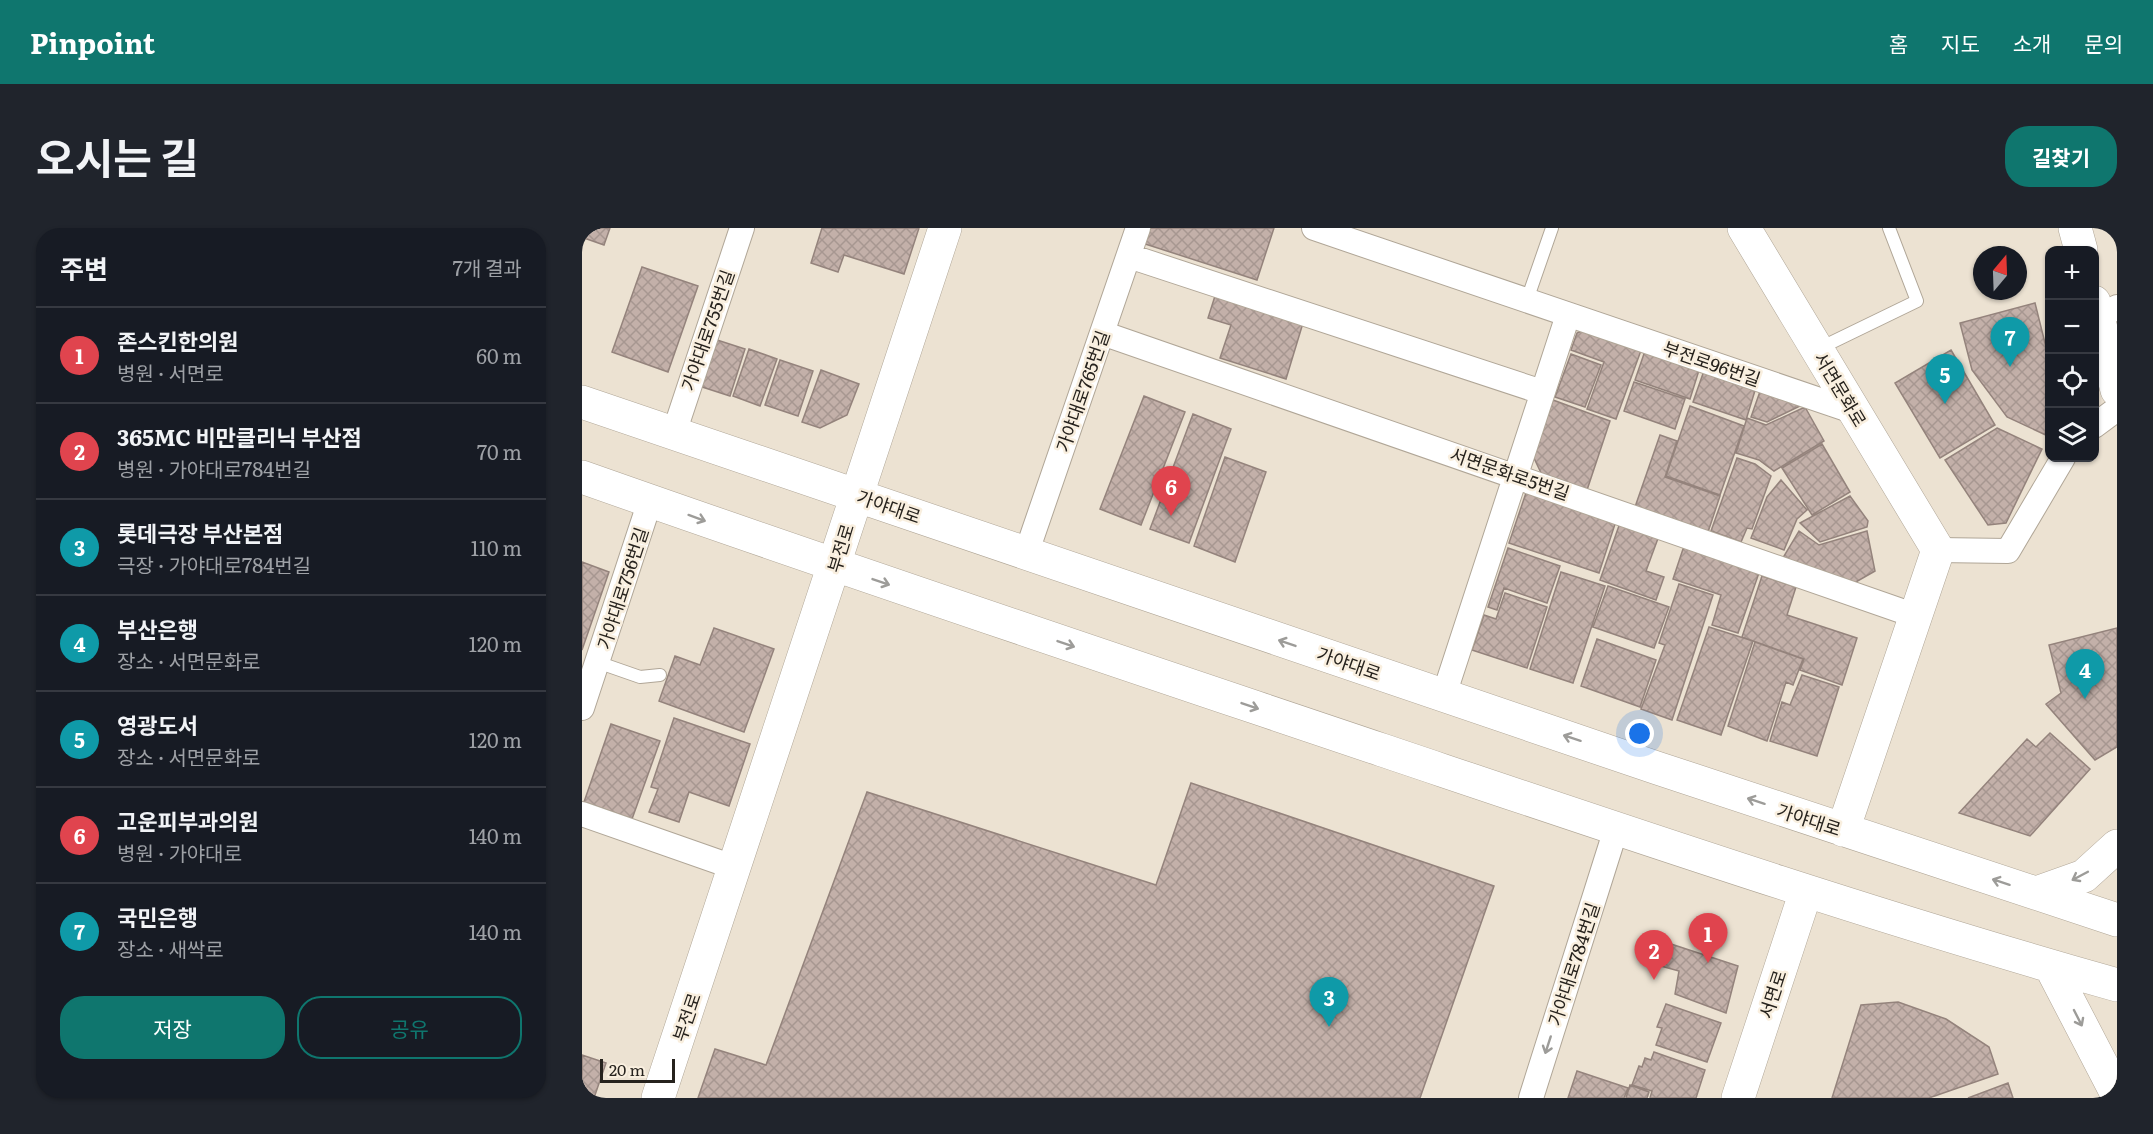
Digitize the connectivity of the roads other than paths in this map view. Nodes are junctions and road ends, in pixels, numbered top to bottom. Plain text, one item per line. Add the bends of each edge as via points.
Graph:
1 (742, 228) edge
2 (945, 228) edge
3 (1138, 228) edge
4 (1314, 228) edge
5 (1552, 228) edge
6 (1744, 228) edge
7 (1889, 228) edge
8 (2075, 228) edge
9 (2080, 246) edge
10 (1128, 256) junction
11 (1527, 300) junction
12 (2103, 309) edge
13 (1568, 315) junction
14 (1102, 333) junction
15 (1817, 349) junction
16 (2117, 390) edge
17 (1542, 392) junction
18 (582, 402) edge
19 (2117, 409) edge
20 (1855, 412) junction
21 (2099, 422) edge
22 (674, 433) junction
23 (2061, 462) edge
24 (1515, 475) junction
25 (582, 477) edge
26 (857, 495) junction
27 (650, 501) junction
28 (1938, 550) junction
29 (1026, 554) junction
30 (835, 567) junction
31 (1916, 616) junction
32 (597, 662) junction
33 (660, 675) dead end
34 (1444, 695) junction
35 (582, 708) edge
36 (582, 814) edge
37 (1616, 829) junction
38 (1843, 830) junction
39 (2117, 846) edge
40 (736, 868) junction
41 (1806, 891) junction
42 (2036, 893) junction
43 (2117, 920) edge
44 (2051, 967) junction
45 (2117, 985) edge
46 (2117, 1094) edge
47 (658, 1098) edge
48 (1531, 1098) edge
49 (1737, 1098) edge

1 - 22 street, 가야대로755번길
2 - 26 main road, 부전로
3 - 10 street, 가야대로765번길
4 - 11 street, 부전로96번길
5 - 11 lane
6 - 15 main road, 서면문화로
7 - 15 lane via 1917,302
8 - 9 main road
10 - 14 street, 가야대로765번길
10 - 17 street
11 - 13 street, 부전로96번길
12 - 16 main road
13 - 17 street
13 - 20 street, 부전로96번길
14 - 24 street, 서면문화로5번길
14 - 29 street, 가야대로765번길
15 - 20 main road, 서면문화로
17 - 24 street
18 - 22 main road, 가야대로
19 - 21 street
20 - 28 main road, 서면문화로
22 - 26 main road, 가야대로
23 - 28 street via 2007,551
24 - 31 street, 서면문화로5번길
24 - 34 street
25 - 27 main road
26 - 29 main road, 가야대로
26 - 30 main road, 부전로
27 -> 30 main road
27 - 32 street, 가야대로756번길
28 - 31 main road
34 -> 29 main road, 가야대로
30 -> 37 main road
30 - 40 main road, 부전로
31 - 38 main road
32 - 33 lane via 639,676
32 - 35 street, 가야대로756번길
38 -> 34 main road, 가야대로
36 - 40 street
37 - 41 main road
37 -> 48 street, 가야대로784번길
42 -> 38 main road, 가야대로
39 -> 42 main road via 2084,876
40 - 47 main road, 부전로
41 - 44 main road
41 - 49 main road, 서면로
42 - 43 main road, 가야대로
44 - 45 main road
44 -> 46 main road

